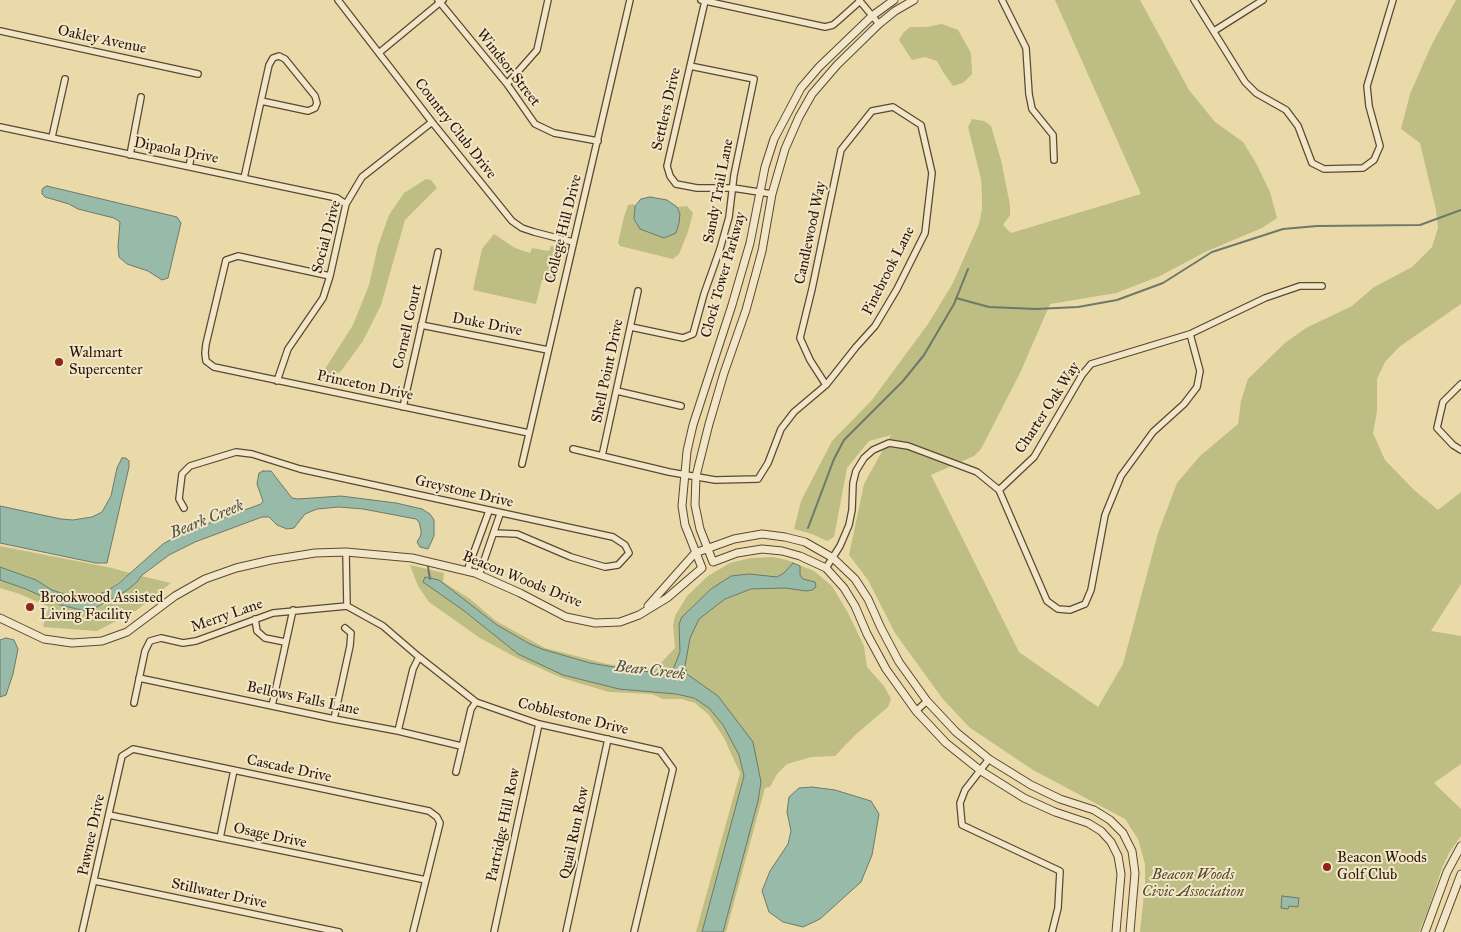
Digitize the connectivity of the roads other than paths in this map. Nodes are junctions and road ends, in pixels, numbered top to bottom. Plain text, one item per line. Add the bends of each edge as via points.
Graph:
1 (338, 0) edge
2 (548, 0) edge
3 (630, 0) edge
4 (703, 0) edge
5 (894, 0) edge
6 (914, 0) edge
7 (1002, 0) edge
8 (1194, 0) edge
9 (1263, 0) edge
10 (1393, 0) edge
11 (441, 1) edge
12 (859, 1) edge
13 (872, 16) junction
14 (879, 24) junction
15 (0, 31) edge
16 (1214, 31) junction
17 (380, 52) junction
18 (690, 66) junction
19 (198, 74) dead end
20 (65, 79) dead end
21 (507, 84) junction
22 (142, 97) dead end
23 (261, 101) junction
24 (893, 107) joint
25 (432, 122) junction
26 (0, 127) edge
27 (52, 137) junction
28 (598, 142) junction
29 (130, 154) junction
30 (191, 158) dead end
31 (1054, 160) dead end
32 (190, 166) junction
33 (244, 178) junction
34 (733, 188) junction
35 (760, 192) junction
36 (772, 194) junction
37 (346, 204) junction
38 (573, 242) junction
39 (438, 252) dead end
40 (330, 276) junction
41 (1322, 286) dead end
42 (638, 291) dead end
43 (421, 325) junction
44 (631, 326) junction
45 (1190, 334) junction
46 (548, 350) junction
47 (277, 381) junction
48 (1461, 384) edge
49 (826, 385) junction
50 (617, 392) junction
51 (681, 406) dead end
52 (403, 407) junction
53 (529, 433) junction
54 (573, 450) dead end
55 (1461, 450) edge
56 (602, 456) junction
57 (522, 464) dead end
58 (684, 474) junction
59 (696, 476) junction
60 (999, 490) junction
61 (184, 508) dead end
62 (489, 511) junction
63 (500, 514) junction
64 (494, 533) junction
65 (707, 548) junction
66 (346, 552) junction
67 (695, 553) junction
68 (833, 558) junction
69 (713, 562) junction
70 (702, 568) junction
71 (826, 568) junction
72 (467, 571) junction
73 (480, 575) junction
74 (347, 606) junction
75 (293, 610) junction
76 (639, 616) junction
77 (0, 618) edge
78 (255, 619) junction
79 (345, 628) dead end
80 (285, 642) junction
81 (419, 657) junction
82 (139, 678) junction
83 (476, 702) junction
84 (927, 702) junction
85 (134, 703) dead end
86 (272, 706) junction
87 (916, 711) junction
88 (334, 719) junction
89 (539, 724) junction
90 (398, 731) junction
91 (608, 739) junction
92 (461, 746) junction
93 (133, 749) joint
94 (989, 759) junction
95 (234, 770) junction
96 (981, 771) junction
97 (456, 772) dead end
98 (109, 815) junction
99 (220, 838) junction
100 (1461, 846) edge
101 (1461, 874) edge
102 (426, 880) junction
103 (94, 881) junction
104 (82, 932) edge
105 (339, 932) edge
106 (413, 932) edge
107 (494, 932) edge
108 (566, 932) edge
109 (634, 932) edge
110 (1052, 932) edge
111 (1116, 932) edge
112 (1130, 932) edge
113 (1425, 932) edge
114 (1439, 932) edge

1 - 17 street, Country Club Drive
2 - 21 street via 537,50
3 - 28 street, College Hill Drive
4 - 12 street via 826,27 833,25
4 - 18 street, Settlers Drive
5 - 13 street, Clock Tower Parkway
6 - 14 street, Clock Tower Parkway
7 - 31 street via 1026,48 1032,109 1053,135
8 - 16 street
9 - 16 street
10 - 16 street via 1367,86 1380,146 1374,160 1363,168 1324,169 1312,163 1298,126 1286,110 1256,93 1245,82
11 - 17 street
11 - 21 street, Windsor Street
12 - 13 street
13 - 14 street
13 - 35 street, Clock Tower Parkway via 818,67 801,88 774,139
14 - 36 street, Clock Tower Parkway via 812,94 785,150
15 - 19 street, Oakley Avenue
17 - 25 street, Country Club Drive
18 - 34 street, Sandy Trail Lane via 754,80
18 - 34 street, Settlers Drive via 667,166 670,176 676,184 697,188
20 - 27 street
21 - 28 street, Windsor Street via 535,124
22 - 29 street
23 - 23 street via 308,111 316,108 318,103 285,59 279,56 273,58 270,65
23 - 33 street
24 - 49 street, Candlewood Way via 872,111 841,150 800,338
24 - 49 street, Pinebrook Lane via 921,125 932,174 925,233 876,326
25 - 37 street, Social Drive via 362,177
25 - 38 street, Country Club Drive via 512,221 522,228
26 - 27 street, Dipaola Drive
27 - 29 street, Dipaola Drive
28 - 38 street, College Hill Drive
29 - 32 street, Dipaola Drive
30 - 32 street
32 - 33 street, Dipaola Drive
33 - 37 street, Dipaola Drive via 337,198
34 - 35 street, Settlers Drive
34 - 44 street, Sandy Trail Lane via 729,217 693,334 684,338
35 - 36 street, Settlers Drive
35 - 58 street, Clock Tower Parkway via 745,261 693,425
36 - 59 street, Clock Tower Parkway via 760,259
37 - 40 street, Social Drive
38 - 46 street, College Hill Drive
39 - 43 street, Cornell Court
40 - 47 street, Social Drive via 323,298 288,349
40 - 47 street, Princeton Drive via 238,256 226,260 205,353 206,361 214,367
41 - 45 street, Charter Oak Way via 1300,286 1265,298
42 - 44 street, Shell Point Drive
43 - 46 street, Duke Drive
43 - 52 street, Cornell Court
44 - 50 street, Shell Point Drive
45 - 60 street, Charter Oak Way via 1091,364 1034,457
45 - 60 street via 1200,372 1197,387 1184,404 1153,432 1121,476 1105,515 1092,590 1085,604 1070,610 1058,609 1047,602
46 - 53 street, College Hill Drive
47 - 52 street, Princeton Drive
48 - 55 street via 1443,402 1437,428
49 - 59 street, Pinebrook Lane via 794,412 781,429 758,479 715,480
50 - 51 street
50 - 56 street, Shell Point Drive
52 - 53 street, Princeton Drive
53 - 57 street, College Hill Drive
54 - 56 street
56 - 58 street
58 - 59 street
58 - 67 street, Clock Tower Parkway via 682,506
59 - 65 street, Clock Tower Parkway via 695,505
60 - 68 street via 977,472 908,446 895,443 881,446 868,454 856,471 851,519
61 - 62 street, Greystone Drive via 179,499 182,474 190,466 236,452
62 - 63 street, Greystone Drive
62 - 72 street
63 - 64 street
63 - 64 street, Greystone Drive via 613,538 625,545 629,553 618,565 605,568 517,534
64 - 73 street
65 - 67 street
65 - 68 street via 762,534 805,542
65 - 69 street, Clock Tower Parkway
66 - 72 street, Beacon Woods Drive via 412,558
66 - 74 street
66 - 77 street, Beacon Woods Drive via 271,560 205,579 175,596 126,632 102,641 72,643 44,639
67 - 70 street, Clock Tower Parkway
67 - 76 street
68 - 71 street
68 - 84 street via 855,579 899,662
69 - 70 street, Beacon Woods Drive
69 - 71 street via 737,553 762,549 800,556
70 - 76 street, Beacon Woods Drive via 668,598
71 - 87 street via 856,606 886,669
72 - 73 street, Beacon Woods Drive
73 - 76 street, Beacon Woods Drive via 566,617 594,623 620,622
74 - 75 street, Merry Lane
74 - 81 street, Cobblestone Drive via 383,626
75 - 78 street, Merry Lane
75 - 80 street
78 - 80 street via 258,631 265,638
78 - 82 street, Merry Lane via 196,641 184,643 161,638 150,641
79 - 88 street via 350,633 350,646
80 - 86 street
81 - 83 street, Cobblestone Drive
81 - 90 street
82 - 85 street, Merry Lane
82 - 86 street, Bellows Falls Lane
83 - 89 street, Cobblestone Drive
83 - 92 street
84 - 87 street
84 - 94 street
86 - 88 street, Bellows Falls Lane
87 - 96 street via 946,743
88 - 90 street, Bellows Falls Lane
89 - 91 street, Cobblestone Drive
89 - 107 street, Partridge Hill Row
90 - 92 street, Bellows Falls Lane
91 - 108 street, Quail Run Row
91 - 109 street, Cobblestone Drive via 660,751 673,769
92 - 97 street
93 - 95 street, Cascade Drive
93 - 98 street, Pawnee Drive via 122,756
94 - 96 street
94 - 112 street via 1031,785 1094,810 1123,833 1132,851 1135,873
95 - 99 street
95 - 102 street, Cascade Drive via 429,811 440,823
96 - 110 street via 965,790 960,802 962,825 1060,871 1058,908
96 - 111 street via 1024,798 1088,823 1111,842 1118,856 1121,874
98 - 99 street, Osage Drive
98 - 103 street, Pawnee Drive
99 - 102 street, Osage Drive
100 - 113 street via 1447,872
101 - 114 street
102 - 106 street
103 - 104 street, Pawnee Drive
103 - 105 street, Stillwater Drive

